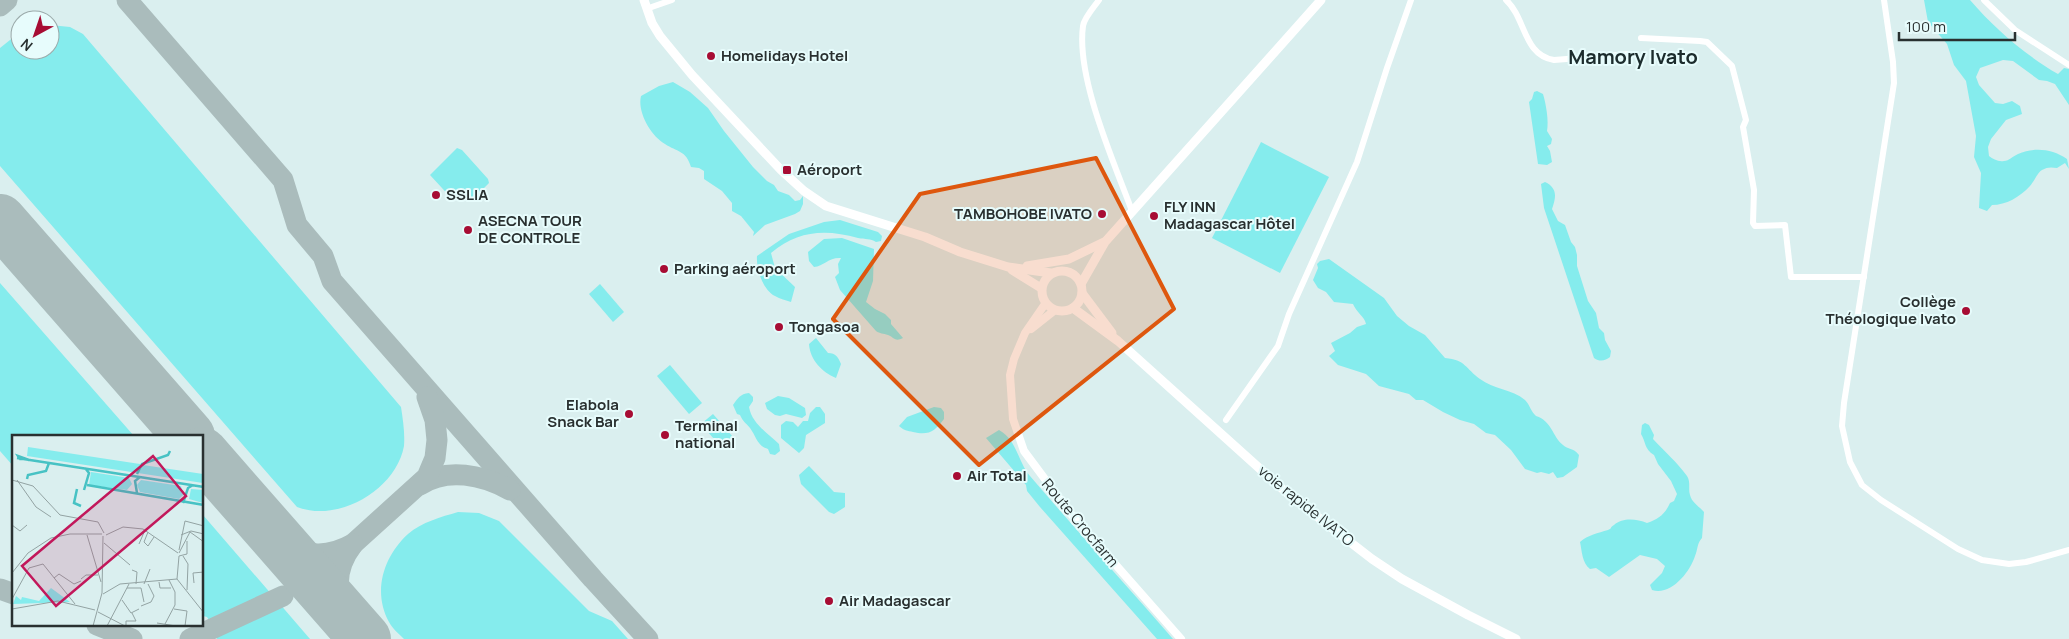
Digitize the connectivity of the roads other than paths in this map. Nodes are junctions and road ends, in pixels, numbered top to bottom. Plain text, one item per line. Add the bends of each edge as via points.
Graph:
1 (644, 0) edge
2 (672, 0) edge
3 (1099, 0) edge
4 (1322, 0) edge
5 (1411, 0) edge
6 (1506, 0) edge
7 (1884, 0) edge
8 (1984, 0) edge
9 (646, 10) junction
10 (1641, 38) dead end
11 (1630, 54) dead end
12 (2069, 65) edge
13 (1132, 211) junction
14 (1105, 242) junction
15 (1008, 267) junction
16 (1055, 272) junction
17 (1864, 277) junction
18 (1041, 288) junction
19 (1082, 289) junction
20 (1045, 304) junction
21 (1073, 308) junction
22 (1055, 310) junction
23 (1025, 333) junction
24 (1118, 341) junction
25 (1226, 420) dead end
26 (2069, 550) edge
27 (1181, 639) edge
28 (1516, 639) edge

1 - 9 main road
2 - 9 street
3 - 13 street via 1083,24 1084,57 1091,97
4 - 13 main road
5 - 25 street via 1357,162 1289,314 1278,346
6 - 11 street via 1516,11 1531,46 1546,59
7 - 17 street via 1894,82
8 - 12 street via 2015,30
9 - 15 main road via 671,50 755,144 804,191 826,206
10 - 17 street via 1707,42 1732,66 1746,120 1743,127 1754,190 1752,223 1755,226 1785,225 1791,277
13 - 14 main road
14 - 15 main road via 1069,259
14 - 16 main road
14 - 19 main road
15 - 16 main road
15 - 18 main road
16 - 18 main road via 1045,279
16 - 19 main road via 1069,272 1076,277
17 - 26 street via 1842,426 1850,462 1862,484 1880,500 1958,549 1982,560 2008,564 2026,562
18 - 20 main road
19 - 21 main road via 1079,302
19 - 24 main road
20 - 22 main road
20 - 23 street, Route Crocfarm
21 - 22 main road via 1064,312
21 - 24 main road
22 - 23 street, Route Crocfarm
23 - 27 street, Route Crocfarm via 1010,375 1013,419 1024,451 1071,514
24 - 28 main road, voie rapide IVATO via 1288,494 1372,559

